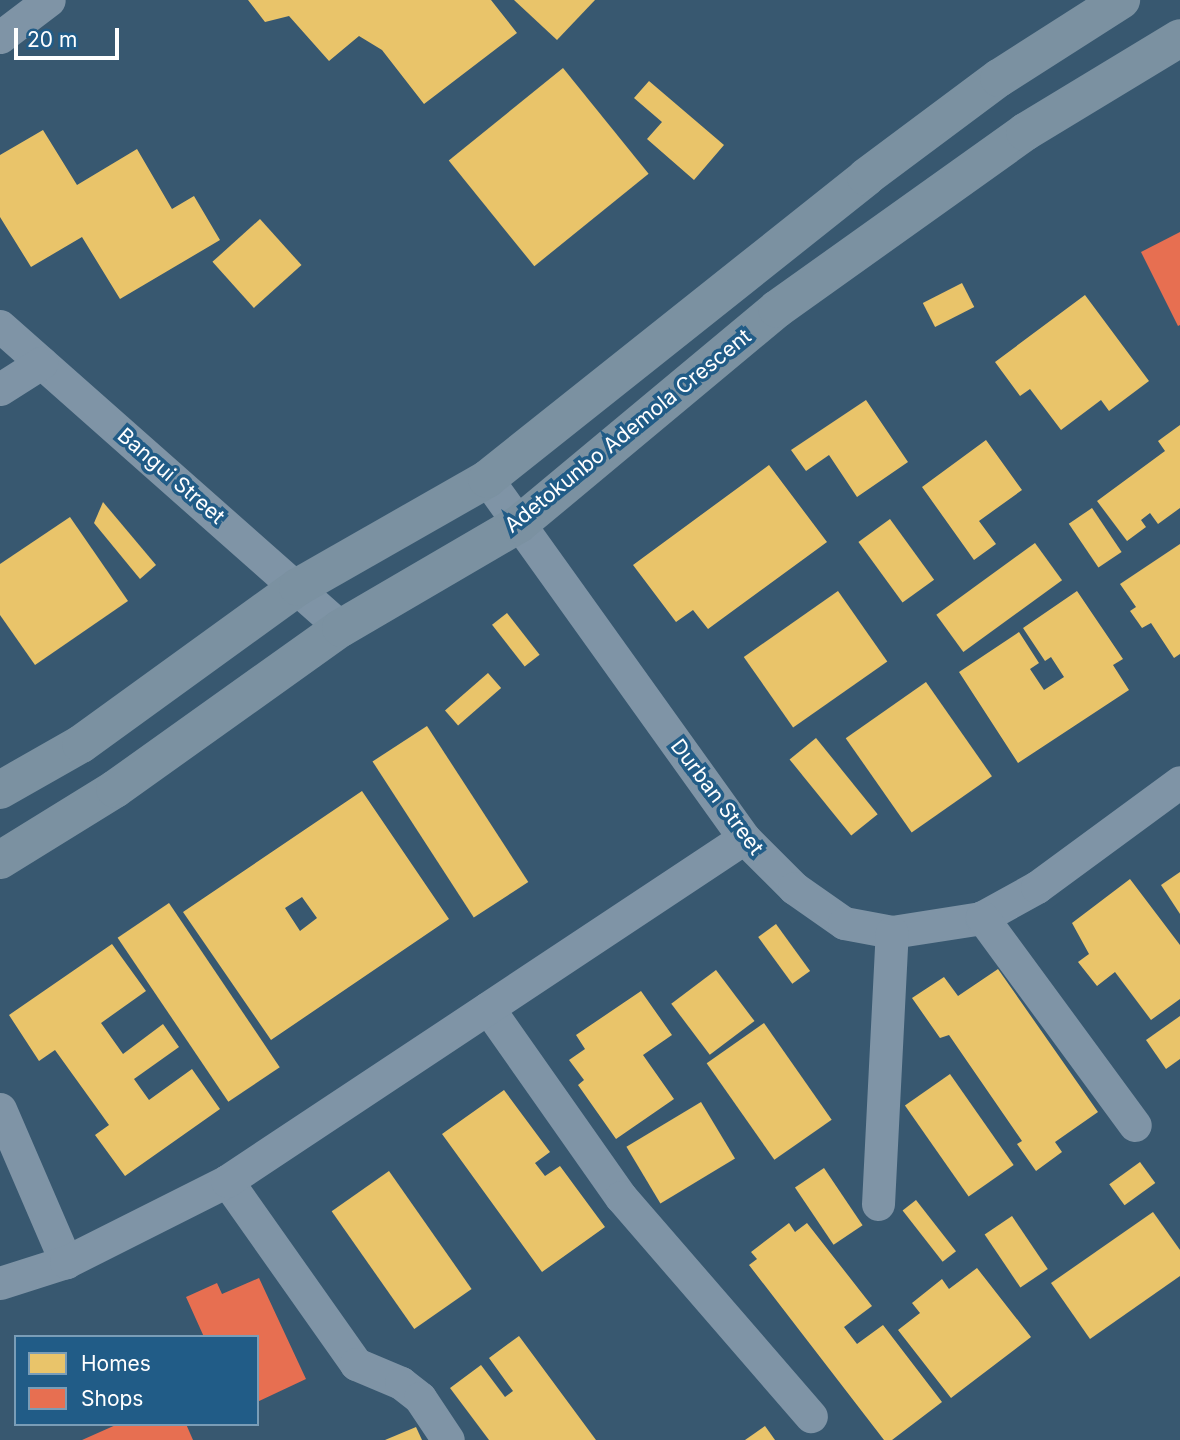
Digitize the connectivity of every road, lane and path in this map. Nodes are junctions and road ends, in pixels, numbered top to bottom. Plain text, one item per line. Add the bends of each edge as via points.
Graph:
1 (1122, 0) edge
2 (30, 6) edge
3 (0, 37) edge
4 (1180, 38) edge
5 (0, 326) edge
6 (41, 363) junction
7 (0, 389) edge
8 (486, 479) junction
9 (519, 524) junction
10 (298, 587) junction
11 (341, 628) junction
12 (1180, 782) edge
13 (0, 790) edge
14 (744, 838) junction
15 (0, 860) edge
16 (982, 917) junction
17 (892, 932) junction
18 (488, 1008) junction
19 (0, 1109) edge
20 (1135, 1125) dead end
21 (227, 1181) junction
22 (878, 1204) dead end
23 (66, 1262) junction
24 (0, 1283) edge
25 (811, 1416) dead end
26 (448, 1440) edge

1 - 8 main road via 999,78 866,177
2 - 3 street
4 - 9 main road, Adetokunbo Ademola Crescent via 1025,132 777,309
5 - 6 street, Bangui Street
6 - 7 street
6 - 10 street, Bangui Street
8 - 9 street, Durban Street
8 - 10 main road
9 - 11 main road, Adetokunbo Ademola Crescent
9 - 14 street, Durban Street
10 - 11 street, Bangui Street
10 - 13 main road via 81,744
11 - 15 main road, Adetokunbo Ademola Crescent via 115,789
12 - 16 street, Durban Street via 1037,887
14 - 17 street, Durban Street via 794,888 844,923
14 - 18 street
16 - 17 street, Durban Street
16 - 20 street
17 - 22 street
18 - 21 street
18 - 25 street via 621,1197
19 - 23 street
21 - 23 street
21 - 26 street via 356,1364 401,1383 420,1398
23 - 24 street

